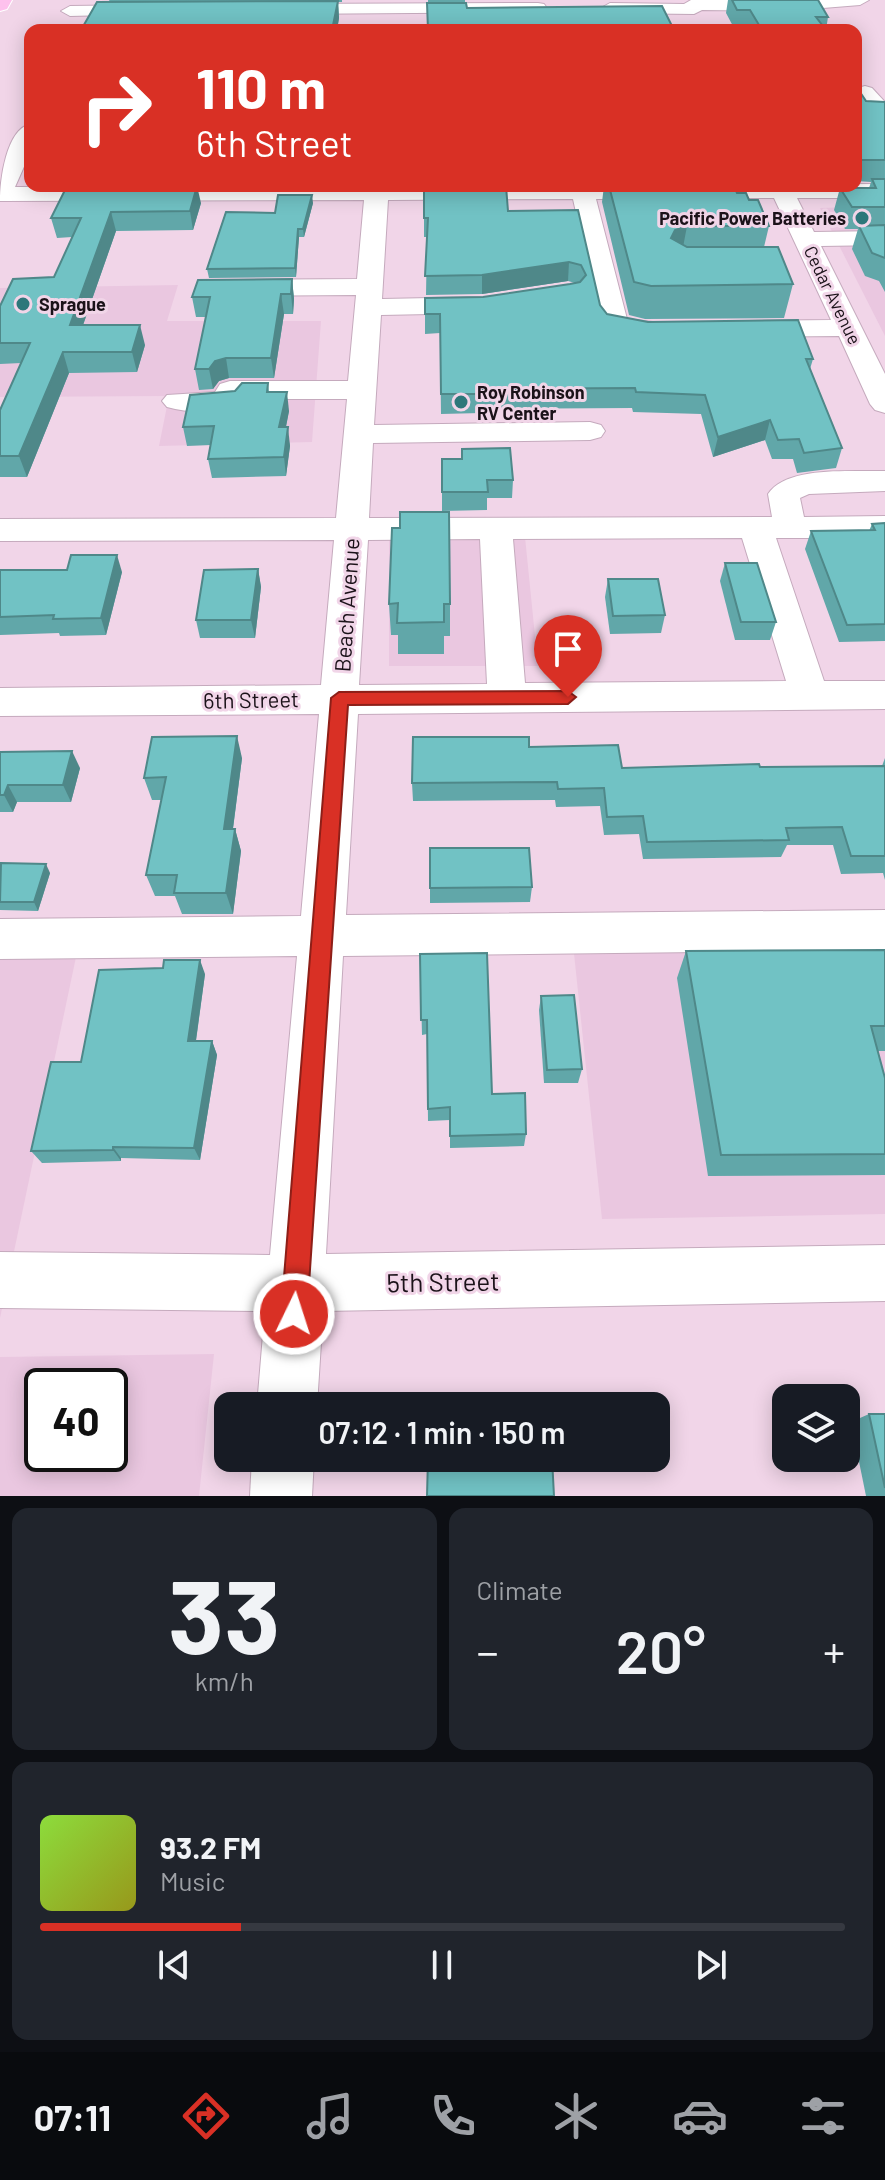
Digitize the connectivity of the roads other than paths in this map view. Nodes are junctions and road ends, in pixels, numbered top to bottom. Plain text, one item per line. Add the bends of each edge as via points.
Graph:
1 (860, 0) edge
2 (322, 4) edge
3 (391, 4) edge
4 (481, 4) edge
5 (73, 5) edge
6 (692, 5) edge
7 (560, 8) edge
8 (592, 8) edge
9 (164, 10) edge
10 (273, 16) edge
11 (389, 24) edge
12 (702, 24) edge
13 (869, 92) edge
14 (885, 114) edge
15 (24, 143) edge
16 (862, 190) edge
17 (885, 191) edge
18 (188, 192) edge
19 (377, 192) edge
20 (480, 192) edge
21 (663, 192) edge
22 (783, 192) edge
23 (0, 194) edge
24 (583, 194) junction
25 (885, 238) edge
26 (806, 239) junction
27 (787, 269) edge
28 (820, 269) junction
29 (217, 288) edge
30 (369, 297) junction
31 (511, 301) edge
32 (849, 328) junction
33 (721, 329) edge
34 (691, 330) edge
35 (362, 390) junction
36 (884, 399) edge
37 (177, 401) dead end
38 (590, 431) dead end
39 (359, 434) junction
40 (885, 481) edge
41 (885, 527) edge
42 (756, 528) junction
43 (792, 528) junction
44 (496, 529) junction
45 (0, 530) edge
46 (352, 530) junction
47 (809, 695) junction
48 (885, 695) edge
49 (339, 698) junction
50 (507, 698) junction
51 (0, 702) edge
52 (885, 930) edge
53 (322, 937) junction
54 (0, 939) edge
55 (885, 1273) edge
56 (0, 1280) edge
57 (296, 1283) junction
58 (288, 1392) edge
59 (282, 1472) edge
60 (281, 1496) edge

1 - 6 street
2 - 3 street
2 - 10 street via 318,22
3 - 4 street
3 - 11 street
4 - 7 street
5 - 9 street
6 - 8 street
6 - 12 street
13 - 14 street
15 - 23 street
16 - 17 street
18 - 23 street
19 - 30 street, Beach Avenue
20 - 24 street
21 - 24 street
22 - 26 street, Cedar Avenue
24 - 34 street via 615,324
25 - 26 street
26 - 28 street, Cedar Avenue
27 - 28 street
28 - 32 street, Cedar Avenue
29 - 30 street
30 - 31 street via 482,305
30 - 35 street, Beach Avenue
32 - 33 street
32 - 36 street, Cedar Avenue
35 - 37 street via 230,390 228,401
35 - 39 street, Beach Avenue
38 - 39 street
39 - 46 street, Beach Avenue
40 - 43 street via 802,484 784,494
41 - 43 street
42 - 43 street
42 - 44 street
42 - 47 street
44 - 46 street
44 - 50 street
45 - 46 street
46 - 49 street, Beach Avenue
47 - 48 street, 6th Street
47 - 50 street, 6th Street
49 - 50 street, 6th Street
49 - 51 street, 6th Street
49 - 53 street, Beach Avenue
52 - 53 street
53 - 54 street
53 - 57 street, Beach Avenue
55 - 57 street, 5th Street
56 - 57 street, 5th Street
57 - 58 street, Beach Avenue
59 - 60 street

